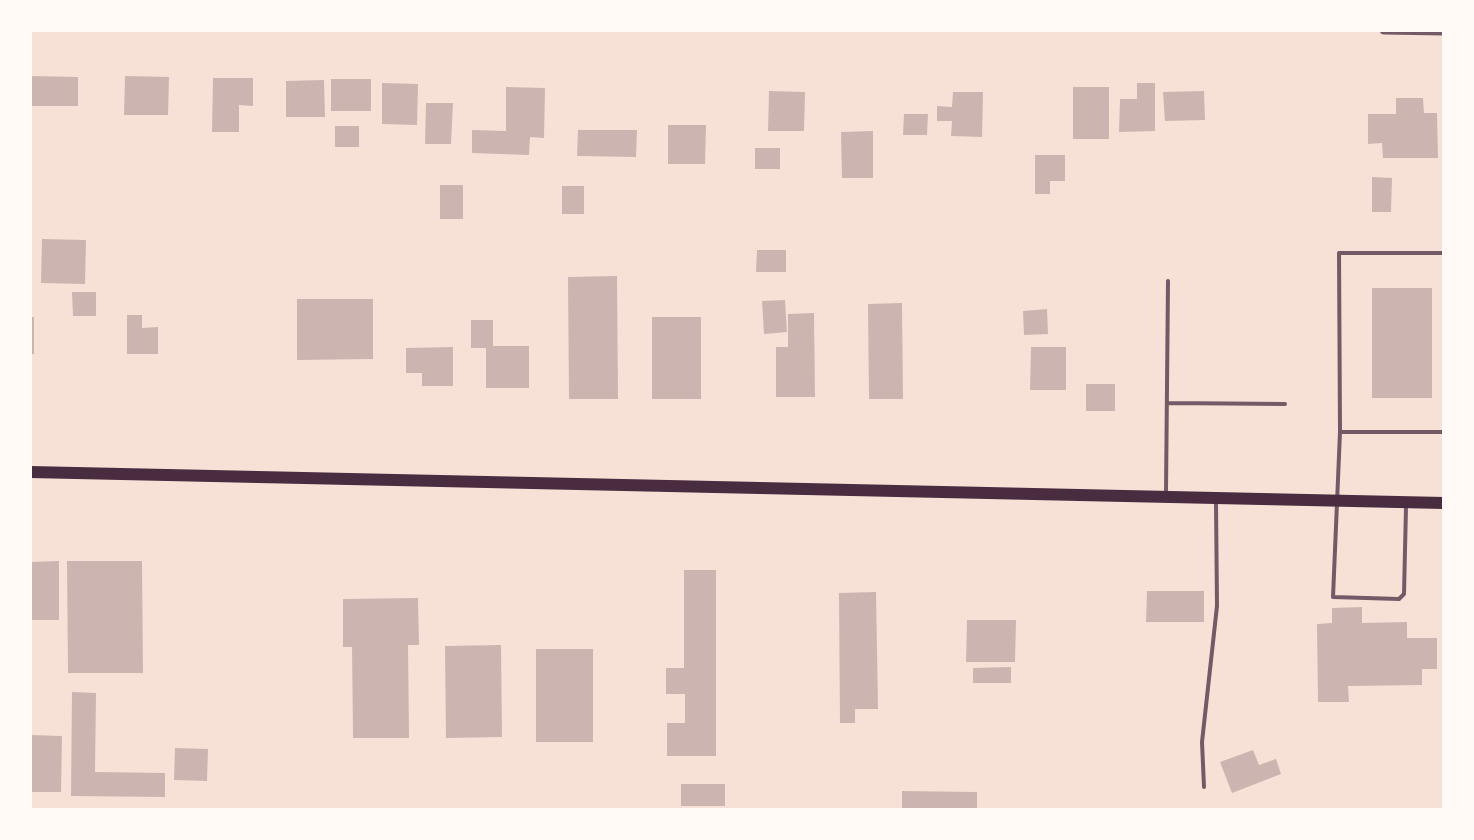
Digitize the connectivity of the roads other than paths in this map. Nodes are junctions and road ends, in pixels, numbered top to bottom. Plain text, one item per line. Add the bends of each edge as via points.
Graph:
1 (1384, 30) edge
2 (1444, 31) edge
3 (1444, 253) edge
4 (1168, 281) dead end
5 (1167, 404) junction
6 (1284, 404) dead end
7 (1340, 432) junction
8 (1444, 432) edge
9 (30, 472) edge
10 (1166, 497) junction
11 (1216, 498) junction
12 (1336, 500) junction
13 (1406, 502) junction
14 (1444, 502) edge
15 (1204, 788) dead end

1 - 2 street
3 - 7 lane via 1339,253
4 - 5 lane
5 - 6 lane
5 - 10 lane
7 - 8 lane
7 - 12 lane
9 - 10 main road
10 - 11 main road
11 - 12 main road
11 - 15 lane via 1217,606 1202,742
12 - 13 main road
12 - 13 lane via 1333,597 1339,599 1400,600
13 - 14 main road

